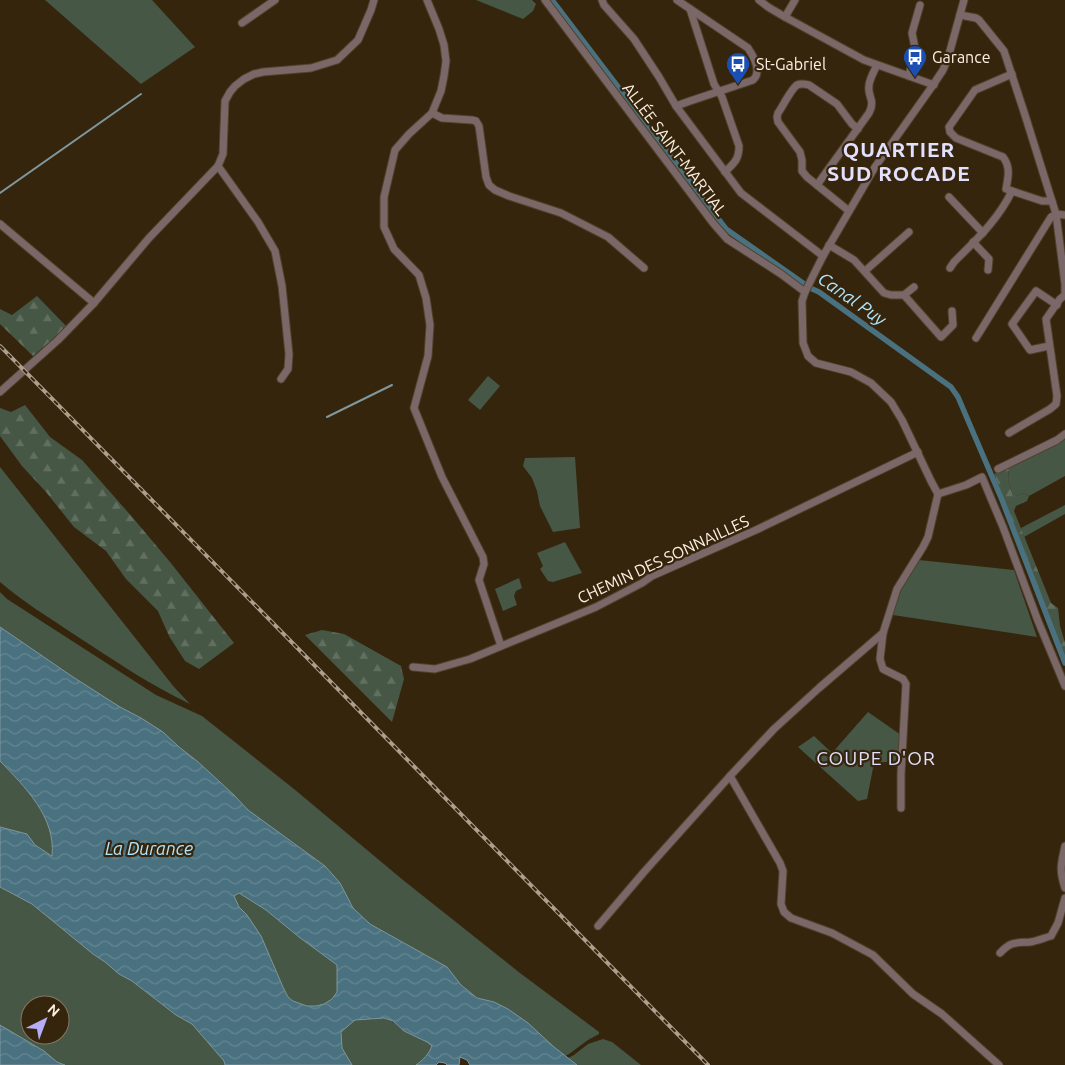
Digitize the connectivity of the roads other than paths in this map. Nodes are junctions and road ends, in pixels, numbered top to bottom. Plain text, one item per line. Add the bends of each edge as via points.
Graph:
1 (275, 0) edge
2 (374, 0) edge
3 (428, 0) edge
4 (545, 0) edge
5 (602, 0) edge
6 (677, 0) edge
7 (759, 0) edge
8 (795, 0) edge
9 (964, 0) edge
10 (920, 5) dead end
11 (690, 9) junction
12 (960, 15) junction
13 (784, 17) junction
14 (242, 23) dead end
15 (877, 65) junction
16 (1012, 74) junction
17 (909, 76) junction
18 (934, 85) junction
19 (718, 91) junction
20 (676, 106) junction
21 (432, 113) junction
22 (858, 129) junction
23 (218, 166) junction
24 (725, 172) junction
25 (817, 185) junction
26 (1012, 192) junction
27 (949, 197) dead end
28 (1052, 201) junction
29 (849, 211) junction
30 (1056, 214) junction
31 (1065, 215) edge
32 (0, 224) edge
33 (909, 232) dead end
34 (983, 233) junction
35 (973, 242) junction
36 (829, 245) junction
37 (823, 256) junction
38 (644, 268) dead end
39 (950, 268) dead end
40 (988, 270) dead end
41 (865, 271) junction
42 (914, 287) dead end
43 (807, 288) junction
44 (1065, 295) edge
45 (904, 296) junction
46 (94, 303) junction
47 (1057, 304) junction
48 (952, 311) dead end
49 (976, 338) dead end
50 (1049, 346) junction
51 (281, 379) dead end
52 (0, 392) edge
53 (1009, 433) dead end
54 (1065, 434) edge
55 (918, 452) junction
56 (998, 469) dead end
57 (938, 494) junction
58 (882, 633) junction
59 (501, 646) junction
60 (413, 667) dead end
61 (1065, 686) edge
62 (730, 776) junction
63 (901, 808) dead end
64 (1065, 846) edge
65 (1065, 888) edge
66 (1065, 898) edge
67 (598, 926) dead end
68 (1000, 953) dead end
69 (999, 1065) edge

1 - 14 street
2 - 23 street via 358,40 337,60 311,68 254,74 235,86 225,101 223,154
3 - 21 street via 444,45 446,61 441,91
4 - 43 street, ALLÉE SAINT-MARTIAL via 727,240
5 - 20 street via 634,39
6 - 11 street
7 - 13 street
8 - 13 street
9 - 12 street
10 - 17 street via 912,33 915,48
11 - 19 street
11 - 19 street via 748,48 757,68 753,80
12 - 16 street via 976,18 983,24 1004,51
12 - 18 street via 948,58
13 - 15 street
15 - 17 street
15 - 22 street via 869,83 872,107
16 - 26 street via 975,90 949,127 956,138 1003,157 1009,171 1006,189
16 - 28 street
17 - 18 street
18 - 29 street via 882,156
19 - 20 street
19 - 24 street via 739,154
20 - 24 street
21 - 38 street via 442,118 476,121 486,177 495,190 560,213 608,237
21 - 59 street via 395,150 384,197 384,227 394,249 419,275 425,292 430,325 428,356 414,408 442,478 482,557 484,564 479,580
22 - 25 street
22 - 25 street via 837,104 809,85 798,84 794,88 778,112 778,122 800,152 802,171
23 - 46 street via 149,238
23 - 51 street via 275,251 289,354 288,369
24 - 37 street via 741,193
25 - 29 street
26 - 28 street
26 - 34 street
27 - 34 street
28 - 30 street
29 - 36 street
30 - 31 street
30 - 44 street
30 - 49 street via 1051,217
32 - 46 street
33 - 41 street
34 - 35 street
35 - 39 street
35 - 40 street via 989,259
36 - 37 street
36 - 41 street
37 - 43 street
41 - 45 street via 884,294
42 - 45 street
43 - 55 street via 802,301 802,326 808,356 816,363 851,372 871,383 891,402
44 - 47 street
45 - 48 street via 941,337 953,325
46 - 52 street
47 - 50 street via 1046,319
47 - 50 street via 1036,291 1012,324 1030,350
50 - 53 street via 1056,404
54 - 56 street
55 - 57 street
55 - 59 street, CHEMIN DES SONNAILLES via 652,576 596,607
57 - 58 street via 928,537 897,589
57 - 61 street via 982,477
58 - 62 street via 774,729
58 - 63 street via 880,659 883,669 903,679 906,684
59 - 60 street, CHEMIN DES SONNAILLES via 435,670
62 - 67 street
62 - 69 street via 780,863 784,912 873,955 913,994 942,1014
64 - 65 street via 1061,863
66 - 68 street via 1051,936 1012,943

